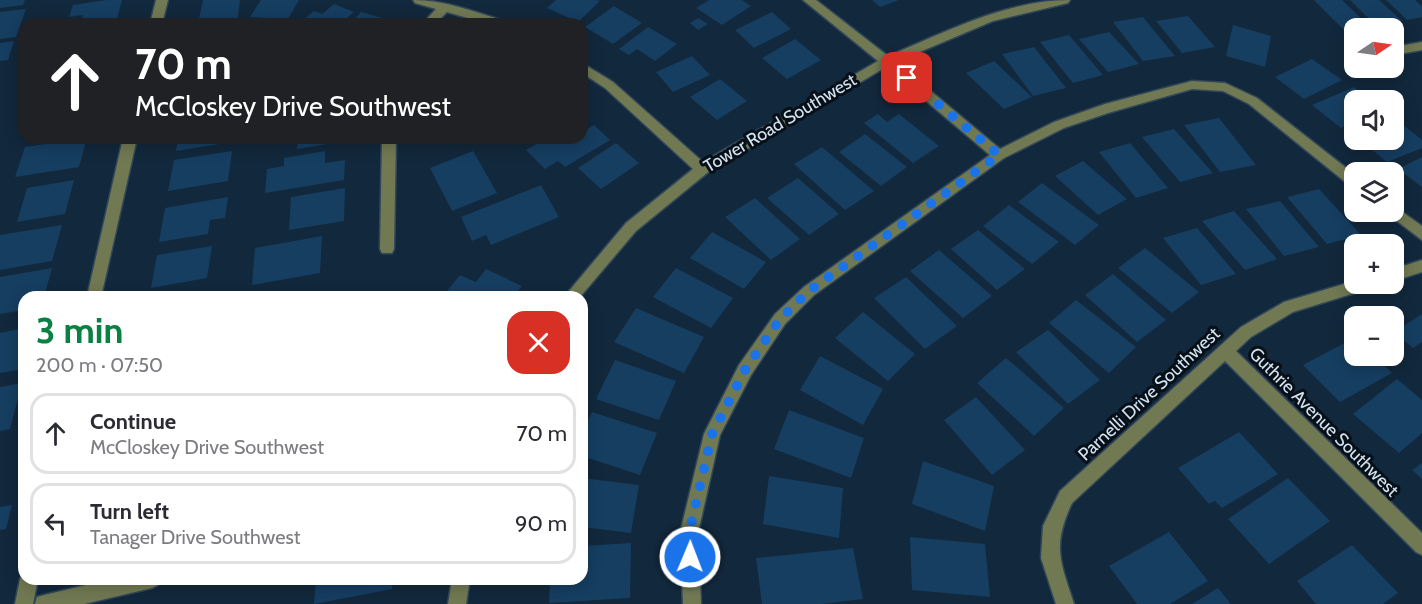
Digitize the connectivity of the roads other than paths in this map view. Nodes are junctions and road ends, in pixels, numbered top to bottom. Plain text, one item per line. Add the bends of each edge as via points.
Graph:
1 (162, 0) edge
2 (419, 0) edge
3 (809, 0) edge
4 (1064, 0) edge
5 (445, 7) junction
6 (158, 18) edge
7 (434, 18) edge
8 (481, 18) edge
9 (1422, 46) edge
10 (1404, 49) edge
11 (887, 61) junction
12 (588, 71) edge
13 (129, 144) edge
14 (388, 144) edge
15 (999, 155) junction
16 (702, 169) junction
17 (1344, 173) edge
18 (1404, 219) edge
19 (1422, 234) edge
20 (387, 249) dead end
21 (1422, 266) edge
22 (1404, 272) edge
23 (95, 291) edge
24 (576, 291) edge
25 (1344, 291) edge
26 (1225, 351) junction
27 (1422, 546) edge
28 (28, 585) edge
29 (126, 585) edge
30 (460, 585) edge
31 (24, 604) edge
32 (44, 604) edge
33 (457, 604) edge
34 (692, 604) edge
35 (1065, 604) edge

1 - 6 street
2 - 5 street
3 - 11 street
4 - 11 street, Tower Road Southwest via 990,18
5 - 7 street
5 - 8 street
9 - 10 street
11 - 15 street
11 - 16 street, Tower Road Southwest
12 - 16 street via 609,85
13 - 23 street
14 - 20 street
15 - 17 street via 1059,125 1105,108 1192,85 1225,87 1253,101
15 - 34 street via 809,291 780,319 745,370 712,434 689,533
16 - 24 street, Tower Road Southwest via 631,227
18 - 19 street
21 - 22 street
25 - 26 street, Parnelli Drive Southwest via 1289,307 1246,332
26 - 27 street, Guthrie Avenue Southwest
26 - 35 street, Parnelli Drive Southwest via 1066,496 1052,526 1050,558
28 - 31 street
29 - 32 street
30 - 33 street

